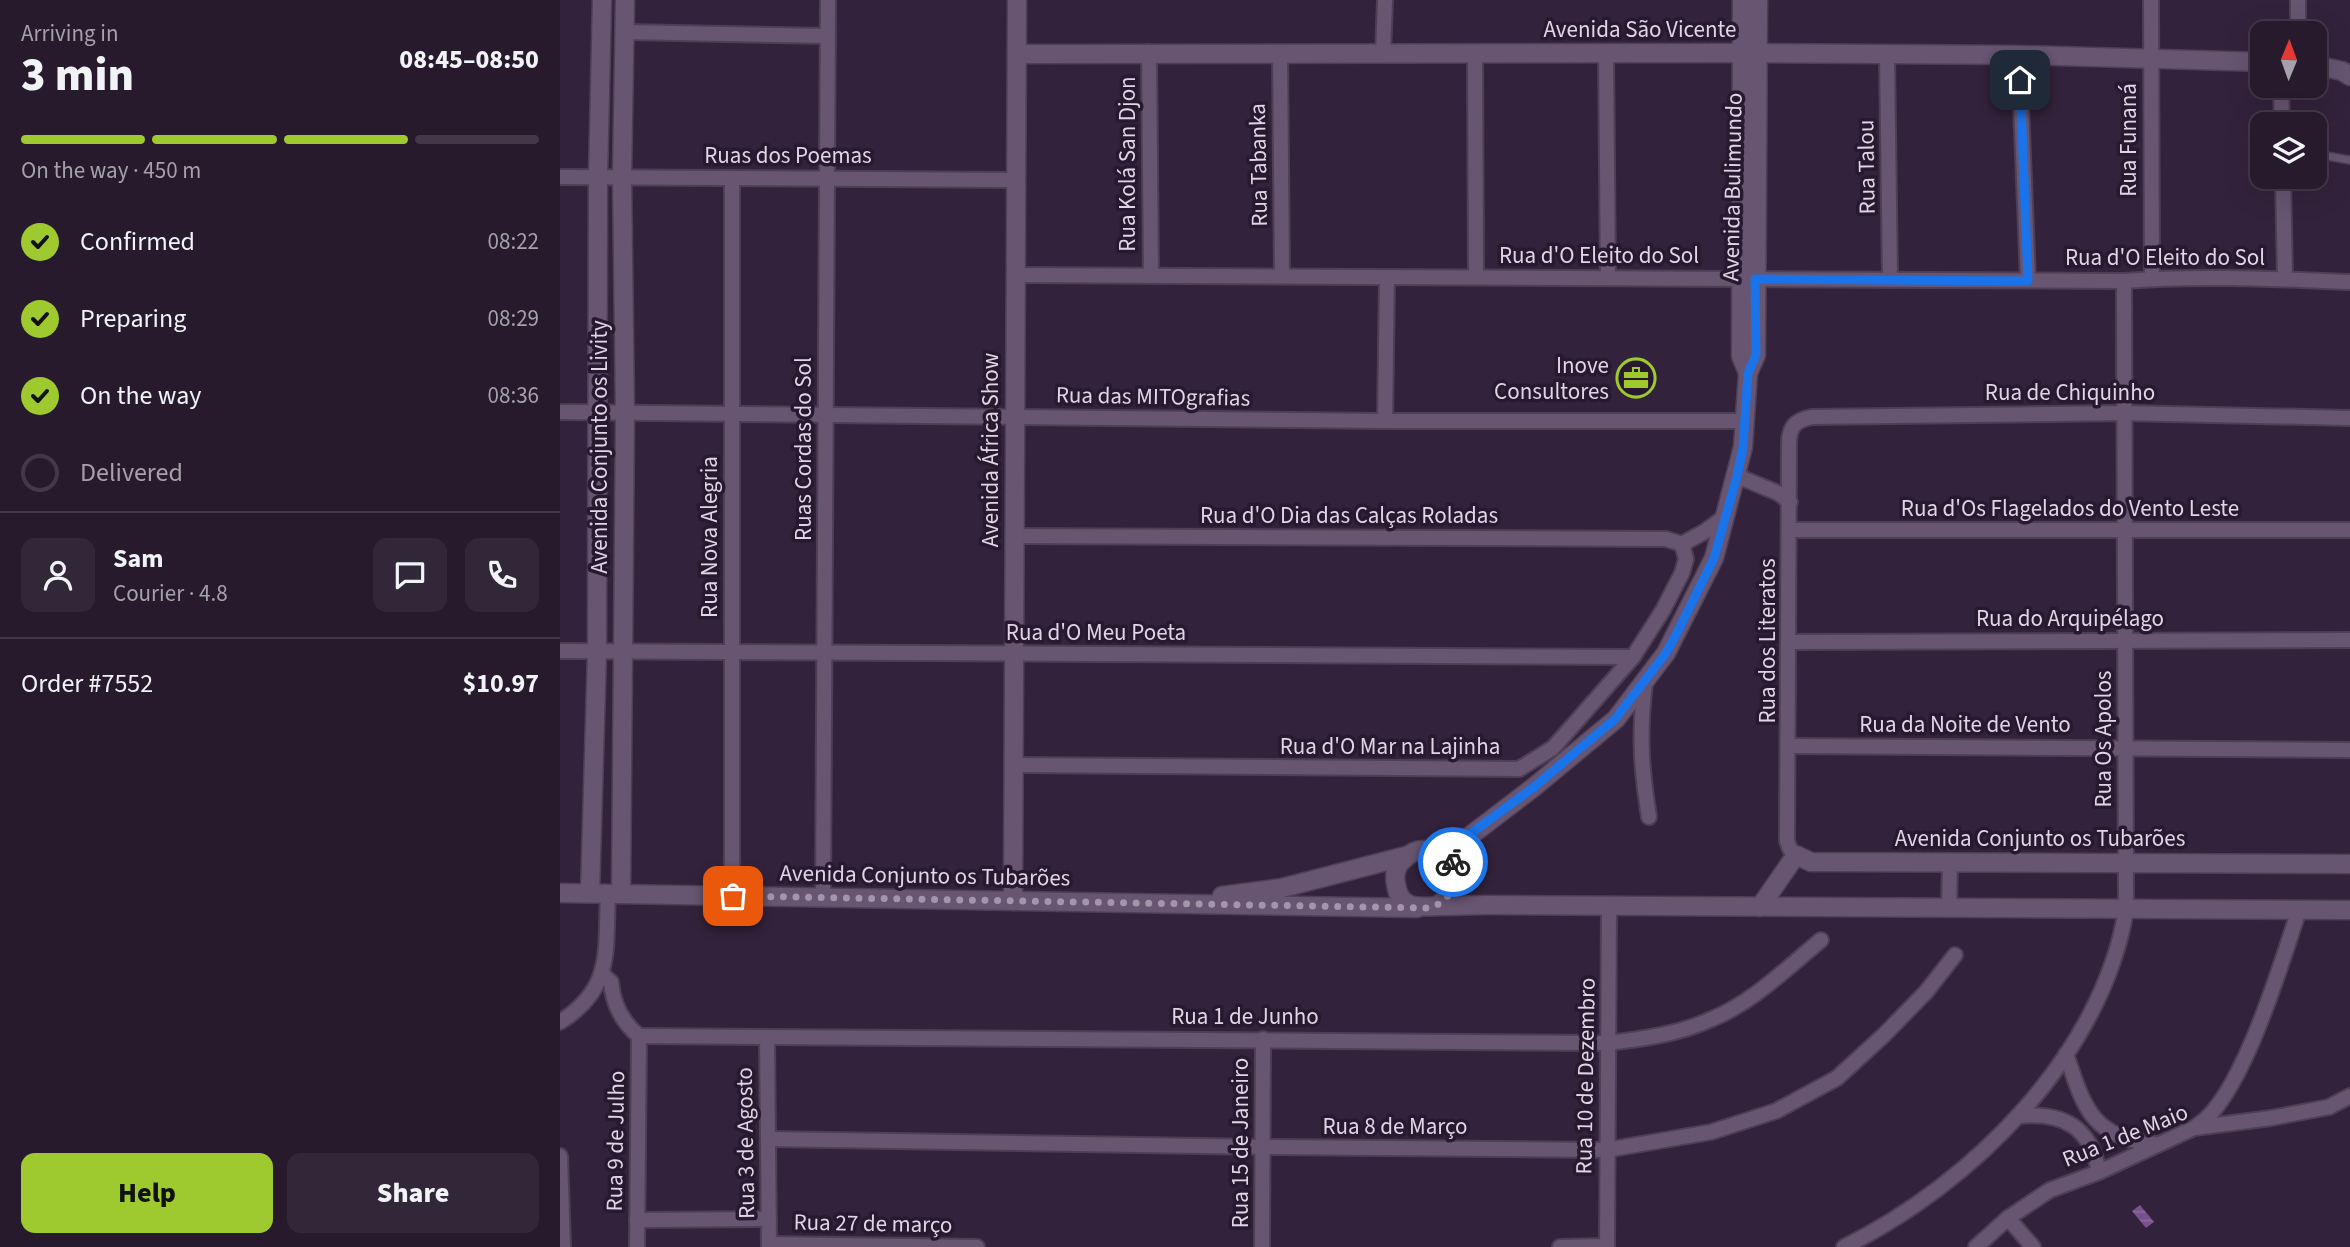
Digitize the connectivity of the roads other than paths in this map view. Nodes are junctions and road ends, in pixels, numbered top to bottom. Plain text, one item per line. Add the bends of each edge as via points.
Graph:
1 (603, 0) edge
2 (625, 0) edge
3 (828, 0) edge
4 (1017, 0) edge
5 (1385, 0) edge
6 (1742, 0) edge
7 (1758, 0) edge
8 (2151, 0) edge
9 (2298, 0) edge
10 (2298, 21) edge
11 (624, 32) junction
12 (827, 36) junction
13 (1149, 52) junction
14 (1280, 52) junction
15 (1475, 53) junction
16 (1750, 53) junction
17 (1017, 54) junction
18 (1383, 54) junction
19 (1606, 54) junction
20 (1888, 55) junction
21 (2019, 55) junction
22 (2150, 60) junction
23 (2250, 62) edge
24 (2328, 68) edge
25 (2350, 76) edge
26 (2327, 156) edge
27 (2350, 160) edge
28 (560, 177) edge
29 (598, 177) junction
30 (622, 177) junction
31 (732, 178) junction
32 (827, 178) junction
33 (1015, 180) junction
34 (2283, 189) edge
35 (1015, 275) junction
36 (1151, 275) junction
37 (1282, 276) junction
38 (1387, 277) junction
39 (1476, 277) junction
40 (1608, 278) junction
41 (1748, 279) junction
42 (1890, 279) junction
43 (2152, 279) junction
44 (2285, 279) junction
45 (2028, 281) junction
46 (2124, 281) junction
47 (2350, 282) edge
48 (560, 412) edge
49 (597, 412) junction
50 (625, 413) junction
51 (2124, 413) junction
52 (732, 414) junction
53 (826, 415) junction
54 (1014, 417) junction
55 (2350, 418) edge
56 (1385, 421) junction
57 (1746, 421) junction
58 (1792, 425) joint
59 (1737, 476) junction
60 (1790, 502) junction
61 (1726, 516) junction
62 (1790, 530) junction
63 (2350, 530) edge
64 (2124, 532) junction
65 (1014, 536) junction
66 (1682, 544) junction
67 (2350, 640) edge
68 (2125, 641) junction
69 (1789, 642) junction
70 (560, 651) edge
71 (597, 652) junction
72 (624, 652) junction
73 (732, 653) junction
74 (825, 653) junction
75 (1014, 654) junction
76 (1633, 657) junction
77 (1645, 683) junction
78 (1789, 746) junction
79 (2126, 747) junction
80 (2350, 750) edge
81 (1014, 765) junction
82 (1649, 817) dead end
83 (1470, 834) junction
84 (1424, 850) junction
85 (1796, 855) junction
86 (1406, 856) junction
87 (1950, 863) junction
88 (2126, 863) junction
89 (2350, 864) edge
90 (1453, 878) junction
91 (560, 893) edge
92 (606, 894) junction
93 (733, 896) junction
94 (823, 897) junction
95 (1013, 901) junction
96 (1163, 904) junction
97 (1486, 905) junction
98 (1437, 906) junction
99 (1609, 906) junction
100 (1760, 906) junction
101 (1418, 908) junction
102 (1949, 908) junction
103 (2126, 910) junction
104 (2299, 910) junction
105 (2350, 910) edge
106 (1821, 940) dead end
107 (1955, 954) dead end
108 (603, 975) junction
109 (560, 1022) edge
110 (639, 1036) junction
111 (767, 1038) junction
112 (1263, 1039) junction
113 (1607, 1043) junction
114 (2066, 1054) junction
115 (2350, 1096) edge
116 (2018, 1116) junction
117 (2194, 1128) junction
118 (768, 1139) junction
119 (2158, 1144) junction
120 (1262, 1147) junction
121 (1606, 1150) junction
122 (560, 1156) edge
123 (2099, 1172) junction
124 (2008, 1218) junction
125 (562, 1219) edge
126 (769, 1219) junction
127 (637, 1220) junction
128 (769, 1245) edge
129 (563, 1247) edge
130 (637, 1247) edge
131 (977, 1247) edge
132 (1262, 1247) edge
133 (1560, 1247) edge
134 (1607, 1247) edge
135 (1844, 1247) edge
136 (1976, 1247) edge
137 (2033, 1247) edge

1 - 29 street, Avenida Conjunto os Livity
2 - 11 street, Avenida Conjunto os Livity
3 - 12 street, Ruas Cordas do Sol
4 - 17 street, Avenida África Show
5 - 18 street
6 - 16 street, Avenida Bulimundo
7 - 16 street, Avenida Bulimundo
8 - 22 street, Rua Funaná
9 - 10 street
11 - 12 street
11 - 30 street, Avenida Conjunto os Livity
12 - 32 street, Ruas Cordas do Sol
13 - 14 street, Avenida São Vicente
13 - 17 street, Avenida São Vicente
13 - 36 street, Rua Kolá San Djon
14 - 18 street, Avenida São Vicente
14 - 37 street, Rua Tabanka
15 - 18 street, Avenida São Vicente
15 - 19 street, Avenida São Vicente
15 - 39 street
16 - 19 street, Avenida São Vicente
16 - 20 street, Avenida São Vicente
16 - 41 street, Avenida Bulimundo
17 - 33 street, Avenida África Show
19 - 40 street
20 - 21 street, Avenida São Vicente
20 - 42 street, Rua Talou
21 - 22 street, Avenida São Vicente
21 - 45 street
22 - 23 street, Avenida São Vicente
22 - 43 street, Rua Funaná
24 - 25 street
26 - 27 lane
28 - 29 street, Ruas dos Poemas
29 - 30 street, Ruas dos Poemas
29 - 49 street, Avenida Conjunto os Livity
30 - 31 street, Ruas dos Poemas
30 - 50 street, Avenida Conjunto os Livity
31 - 32 street, Ruas dos Poemas
31 - 52 street, Rua Nova Alegria
32 - 33 street, Ruas dos Poemas
32 - 53 street, Ruas Cordas do Sol
33 - 35 street, Avenida África Show
34 - 44 street
35 - 36 street, Rua d'O Eleito do Sol
35 - 54 street, Avenida África Show
36 - 37 street, Rua d'O Eleito do Sol
37 - 38 street, Rua d'O Eleito do Sol
38 - 39 street, Rua d'O Eleito do Sol
38 - 56 street
39 - 40 street, Rua d'O Eleito do Sol
40 - 41 street, Rua d'O Eleito do Sol
41 - 42 street, Rua d'O Eleito do Sol
41 - 57 street, Avenida Bulimundo via 1741,356 1748,373
42 - 45 street, Rua d'O Eleito do Sol
43 - 44 street, Rua d'O Eleito do Sol
43 - 46 street, Rua d'O Eleito do Sol
44 - 47 street, Rua d'O Eleito do Sol
45 - 46 street, Rua d'O Eleito do Sol
46 - 51 street, Rua Os Apolos
48 - 49 street, Rua das MITOgrafias
49 - 50 street, Rua das MITOgrafias
49 - 71 street, Avenida Conjunto os Livity
50 - 52 street, Rua das MITOgrafias
50 - 72 street, Avenida Conjunto os Livity
51 - 55 street, Rua de Chiquinho
51 - 58 street, Rua de Chiquinho via 1812,417
51 - 64 street, Rua Os Apolos
52 - 53 street, Rua das MITOgrafias
52 - 73 street, Rua Nova Alegria
53 - 54 street, Rua das MITOgrafias
53 - 74 street, Ruas Cordas do Sol
54 - 56 street, Rua das MITOgrafias
54 - 65 street, Avenida África Show
56 - 57 street, Rua das MITOgrafias
57 - 59 street, Avenida Bulimundo
58 - 60 street, Rua dos Literatos
59 - 60 street
59 - 61 street, Avenida Bulimundo
60 - 62 street, Rua dos Literatos
61 - 66 street
61 - 77 street, Avenida Bulimundo via 1714,558 1666,653
62 - 64 street, Rua d'Os Flagelados do Vento Leste
62 - 69 street, Rua dos Literatos
63 - 64 street, Rua d'Os Flagelados do Vento Leste
64 - 68 street, Rua Os Apolos
65 - 66 street, Rua d'O Dia das Calças Roladas via 1666,539
65 - 75 street, Avenida África Show
66 - 76 street, Rua d'O Mar na Lajinha via 1686,559 1682,573
67 - 68 street, Rua do Arquipélago
68 - 69 street, Rua do Arquipélago
68 - 79 street, Rua Os Apolos
69 - 78 street, Rua dos Literatos
70 - 71 street, Rua d'O Meu Poeta
71 - 72 street, Rua d'O Meu Poeta
71 - 92 street, Avenida Conjunto os Livity
72 - 73 street, Rua d'O Meu Poeta
72 - 92 street, Avenida Conjunto os Livity
73 - 74 street, Rua d'O Meu Poeta
73 - 93 street, Rua Nova Alegria
74 - 75 street, Rua d'O Meu Poeta
74 - 94 street, Ruas Cordas do Sol
75 - 76 street, Rua d'O Meu Poeta
75 - 81 street, Avenida África Show
76 - 81 street, Rua d'O Mar na Lajinha via 1553,748 1519,769
77 - 82 street via 1641,759
77 - 83 street, Avenida Bulimundo via 1615,719
78 - 79 street, Rua da Noite de Vento
78 - 85 street, Rua dos Literatos via 1787,841
79 - 80 street, Rua da Noite de Vento
79 - 88 street, Rua Os Apolos
81 - 95 street, Avenida África Show
83 - 84 street
83 - 90 street via 1456,851
84 - 86 street
84 - 90 street via 1442,856
85 - 87 street, Avenida Conjunto os Tubarões via 1811,862
85 - 100 street
86 - 96 street via 1282,887
86 - 101 street via 1399,863 1395,881 1402,898
87 - 88 street, Avenida Conjunto os Tubarões
87 - 102 street
88 - 89 street, Avenida Conjunto os Tubarões
88 - 103 street, Rua Os Apolos
90 - 97 street via 1467,897
90 - 98 street via 1445,900
91 - 92 street, Avenida Conjunto os Tubarões
92 - 93 street, Avenida Conjunto os Tubarões
92 - 108 street
93 - 94 street, Avenida Conjunto os Tubarões
94 - 95 street, Avenida Conjunto os Tubarões
95 - 96 street, Avenida Conjunto os Tubarões
96 - 101 street
97 - 98 street
97 - 99 street
98 - 101 street
99 - 100 street
99 - 113 street, Rua 10 de Dezembro
100 - 102 street
102 - 103 street
103 - 104 street
103 - 114 street, Rua Os Apolos via 2112,967
104 - 105 street
104 - 117 street via 2273,992 2239,1068 2220,1106
106 - 113 street, Rua 1 de Junho via 1755,995 1712,1020 1653,1038
107 - 121 street, Rua 8 de Março via 1926,992 1837,1078 1776,1111 1711,1132
108 - 109 street via 585,1003
108 - 110 street via 611,982 619,1013
110 - 111 street, Rua 1 de Junho
110 - 127 street, Rua 9 de Julho
111 - 112 street, Rua 1 de Junho
111 - 118 street, Rua 3 de Agosto
112 - 113 street, Rua 1 de Junho
112 - 120 street, Rua 15 de Janeiro
113 - 121 street, Rua 10 de Dezembro
114 - 116 street, Rua Os Apolos
114 - 119 street via 2077,1092 2101,1125 2128,1139
115 - 117 street, Rua 1 de Maio via 2329,1107
116 - 123 street via 2067,1122 2090,1143
116 - 135 street, Rua Os Apolos via 1946,1184 1892,1222
117 - 119 street, Rua 1 de Maio
118 - 120 street, Rua 8 de Março
118 - 126 street, Rua 3 de Agosto
119 - 123 street, Rua 1 de Maio
120 - 121 street, Rua 8 de Março
120 - 132 street, Rua 15 de Janeiro
121 - 134 street, Rua 10 de Dezembro
122 - 125 street
123 - 124 street, Rua 1 de Maio via 2050,1190
124 - 136 street, Rua 1 de Maio
124 - 137 street
125 - 129 street
126 - 127 street
126 - 128 street, Rua 3 de Agosto
127 - 130 street, Rua 9 de Julho
128 - 131 street, Rua 27 de março
133 - 134 street

